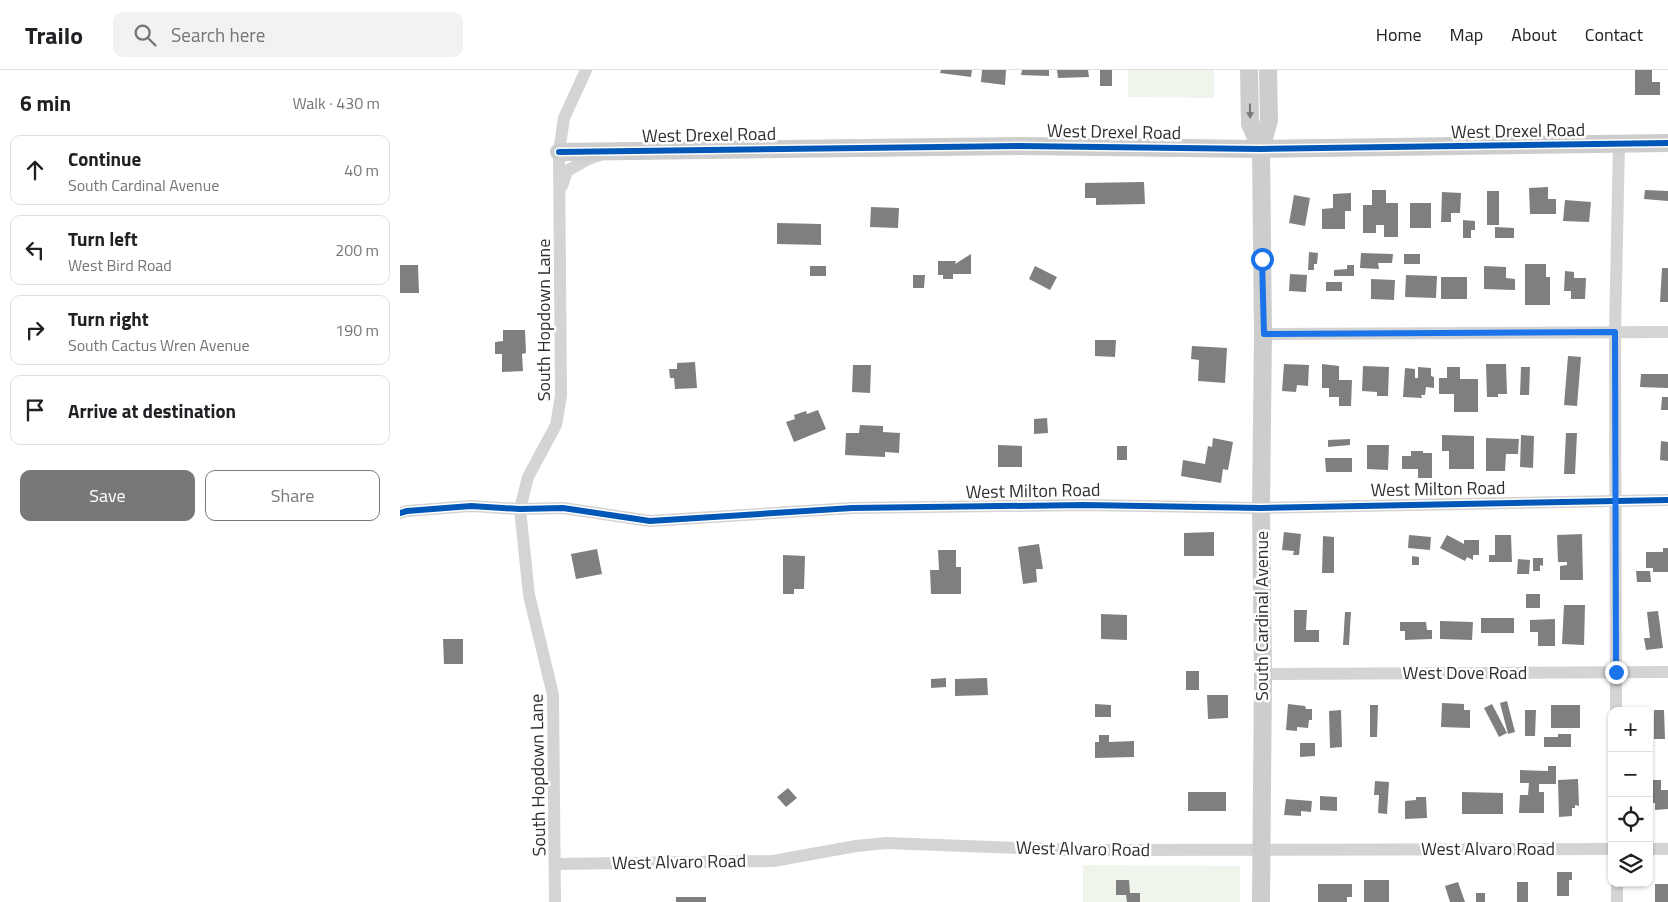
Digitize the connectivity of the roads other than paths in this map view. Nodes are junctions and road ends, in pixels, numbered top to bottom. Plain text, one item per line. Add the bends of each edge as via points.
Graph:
1 (586, 70) edge
2 (1249, 70) edge
3 (1268, 70) edge
4 (1668, 143) edge
5 (1619, 144) junction
6 (1261, 149) junction
7 (610, 151) junction
8 (559, 152) junction
9 (560, 193) junction
10 (1615, 332) junction
11 (1668, 332) edge
12 (1264, 334) junction
13 (1616, 500) junction
14 (1668, 500) edge
15 (1261, 508) junction
16 (520, 509) junction
17 (400, 514) edge
18 (1616, 672) junction
19 (1668, 672) edge
20 (1263, 674) junction
21 (1616, 707) edge
22 (1608, 849) edge
23 (1653, 849) edge
24 (1668, 849) edge
25 (1261, 850) junction
26 (555, 864) junction
27 (1617, 887) edge
28 (555, 902) edge
29 (1261, 902) edge
30 (1617, 902) edge

1 - 8 street, South Hopdown Lane via 564,118
2 -> 6 street, South Cardinal Avenue via 1250,124
3 - 6 street, South Cardinal Avenue via 1269,120
4 - 5 street, West Drexel Road
5 - 6 street, West Drexel Road
5 - 10 street
6 - 7 street, West Drexel Road via 1018,146
6 - 12 street, South Cardinal Avenue
7 - 8 street, West Drexel Road
7 - 9 street via 567,171
8 - 9 street, South Hopdown Lane
9 - 16 street, South Hopdown Lane via 561,396 556,425 528,477
10 - 11 street
10 - 12 street
10 - 13 street
12 - 15 street, South Cardinal Avenue
13 - 14 street, West Milton Road
13 - 15 street, West Milton Road
13 - 18 street
15 - 16 street, West Milton Road via 1084,504 852,508 650,521 563,508
15 - 20 street, South Cardinal Avenue
16 - 17 street, West Milton Road via 471,506
16 - 26 street, South Hopdown Lane via 529,595 553,695
18 - 19 street, West Dove Road
18 - 20 street, West Dove Road
18 - 21 street
20 - 25 street, South Cardinal Avenue
22 - 25 street, West Alvaro Road
23 - 24 street
25 - 26 street, West Alvaro Road via 1074,850 886,844 856,846 774,861
25 - 29 street, South Cardinal Avenue
26 - 28 street, South Hopdown Lane
27 - 30 street

